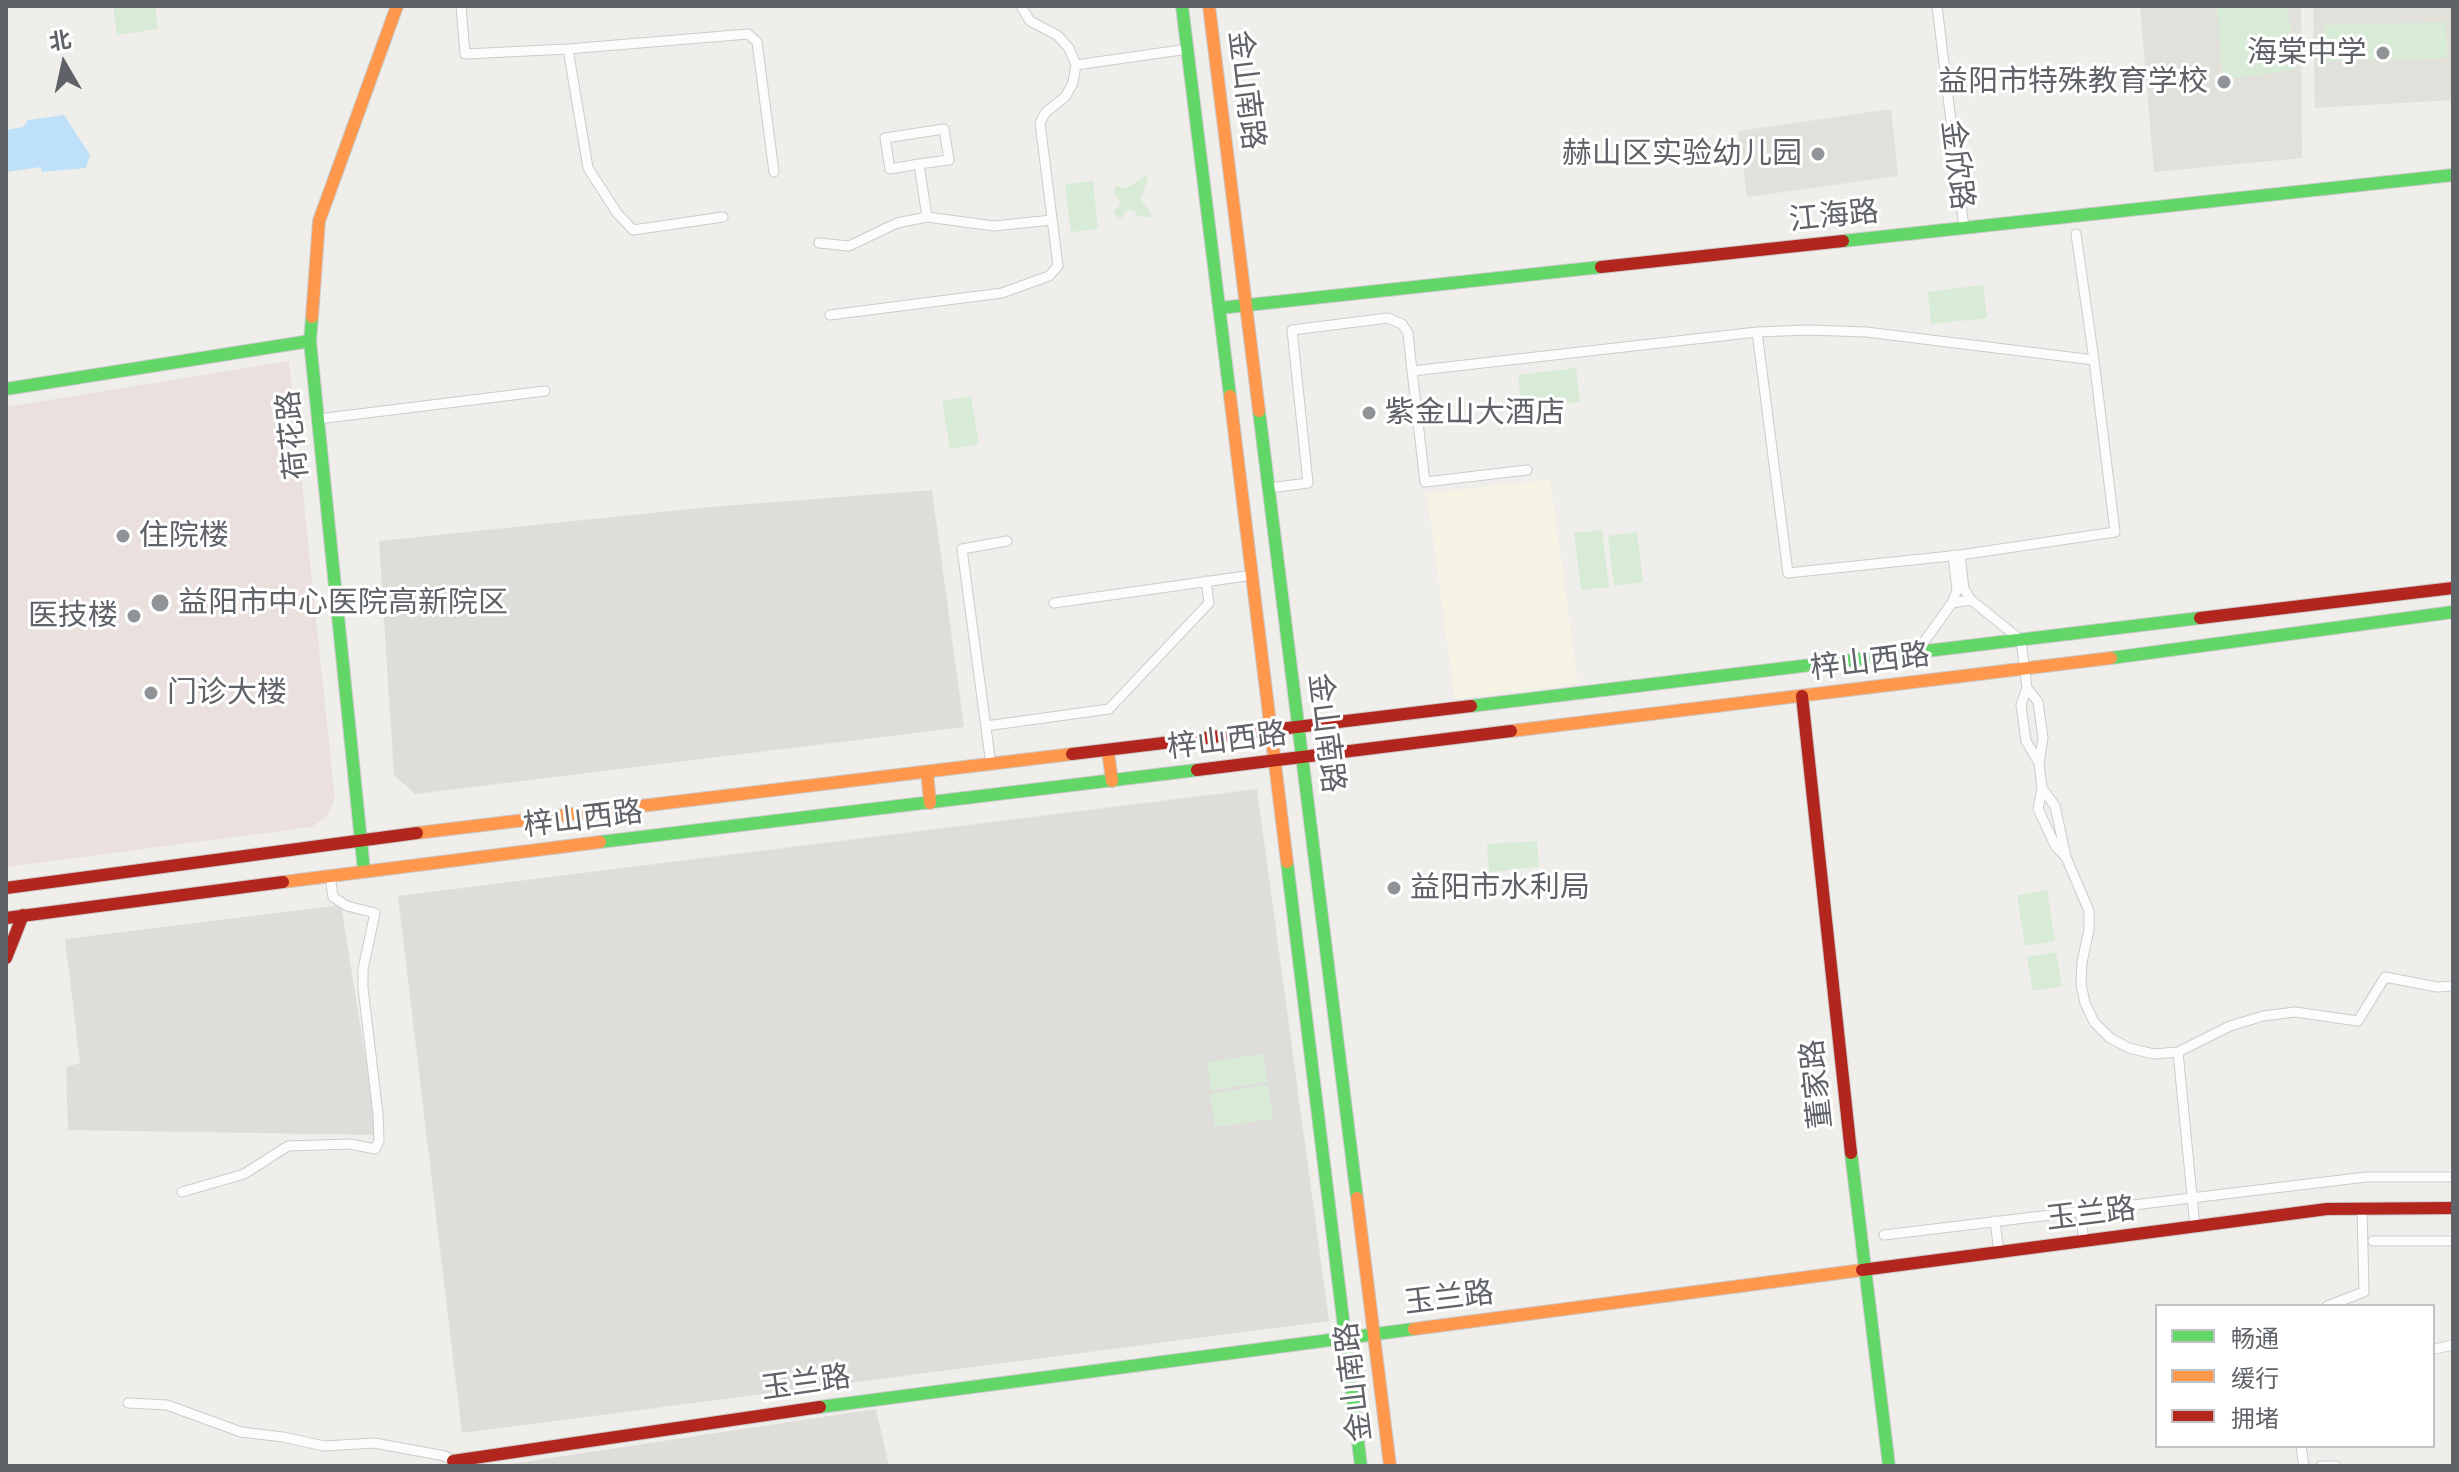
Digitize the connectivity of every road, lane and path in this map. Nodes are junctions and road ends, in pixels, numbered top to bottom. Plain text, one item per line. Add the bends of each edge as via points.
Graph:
1 (397, 6) edge
2 (461, 6) edge
3 (1021, 6) edge
4 (1182, 6) edge
5 (1209, 6) edge
6 (1937, 6) edge
7 (568, 49) junction
8 (1188, 49) junction
9 (1076, 65) junction
10 (919, 164) junction
11 (774, 172) dead end
12 (2453, 175) edge
13 (723, 217) dead end
14 (927, 217) junction
15 (1052, 220) junction
16 (1964, 228) junction
17 (2076, 234) dead end
18 (819, 243) dead end
19 (1247, 305) junction
20 (1220, 308) junction
21 (830, 315) dead end
22 (1757, 332) junction
23 (310, 341) junction
24 (2094, 360) junction
25 (1412, 371) junction
26 (6, 389) edge
27 (545, 391) dead end
28 (318, 419) junction
29 (1527, 470) dead end
30 (1269, 488) junction
31 (1007, 541) dead end
32 (1956, 555) junction
33 (1253, 575) junction
34 (1206, 581) junction
35 (2453, 588) edge
36 (1971, 600) junction
37 (1054, 603) dead end
38 (1952, 603) junction
39 (2453, 612) edge
40 (2021, 640) junction
41 (1916, 653) junction
42 (2024, 669) junction
43 (2027, 688) junction
44 (1802, 696) junction
45 (986, 726) junction
46 (1299, 728) junction
47 (1272, 731) junction
48 (1108, 751) junction
49 (1303, 758) junction
50 (1275, 761) junction
51 (2039, 763) junction
52 (991, 765) junction
53 (927, 772) junction
54 (1112, 781) junction
55 (2042, 788) junction
56 (930, 803) junction
57 (361, 840) junction
58 (2066, 857) junction
59 (364, 871) junction
60 (330, 876) junction
61 (6, 888) edge
62 (23, 915) junction
63 (6, 918) edge
64 (6, 958) edge
65 (2453, 986) edge
66 (2178, 1052) junction
67 (2453, 1177) edge
68 (182, 1192) dead end
69 (2192, 1196) junction
70 (2453, 1208) edge
71 (2362, 1209) junction
72 (2080, 1210) junction
73 (1995, 1221) junction
74 (2195, 1227) junction
75 (1884, 1235) dead end
76 (2084, 1241) junction
77 (2373, 1241) dead end
78 (2453, 1241) edge
79 (1999, 1252) junction
80 (1863, 1270) junction
81 (2332, 1304) edge
82 (1374, 1334) junction
83 (1346, 1338) junction
84 (2453, 1345) edge
85 (2435, 1349) dead end
86 (128, 1403) dead end
87 (453, 1461) joint
88 (1361, 1466) edge
89 (1390, 1466) edge
90 (1889, 1466) edge
91 (2321, 1466) edge
92 (2336, 1466) edge

1 - 23 main road, 荷花路 via 319,221
2 - 7 street via 465,54
3 - 9 street via 1030,21 1057,35
4 - 8 main road, 金山南路
5 - 19 main road, 金山南路
6 - 16 street, 金欣路
7 - 11 street via 748,34 757,42
7 - 13 street via 588,168 617,213 633,230
8 - 9 street
8 - 20 main road, 金山南路
9 - 15 street via 1065,97 1040,123
10 - 10 street via 949,160 944,129 885,138 890,169
10 - 14 street
12 - 16 main road, 江海路
14 - 15 street via 1009,226
14 - 18 street via 897,223 849,246
15 - 21 street via 1058,266 1028,285 1002,293
16 - 19 main road, 江海路
17 - 24 street
19 - 20 main road, 江海路
19 - 30 main road, 金山南路
20 - 33 main road, 金山南路
22 - 24 street via 1866,332
22 - 25 street
22 - 32 street via 1788,573
23 - 26 main road
23 - 28 main road, 荷花路
24 - 32 street via 2115,532
25 - 29 street via 1425,482
25 - 30 street via 1408,333 1388,318 1292,330 1308,483
27 - 28 street
28 - 57 main road, 荷花路
30 - 46 main road, 金山南路
31 - 45 street via 962,549
32 - 36 street
32 - 38 street
33 - 34 street
33 - 47 main road, 金山南路
34 - 37 street
34 - 45 street via 1209,603 1109,709
35 - 40 main road, 梓山西路
36 - 38 street
36 - 40 street
38 - 41 street
39 - 42 main road, 梓山西路
40 - 41 main road, 梓山西路
40 - 42 street
41 - 46 main road, 梓山西路
42 - 43 street
42 - 44 main road, 梓山西路
43 - 51 street via 2038,702 2043,738
43 - 51 street via 2021,705 2026,741
44 - 49 main road, 梓山西路
44 - 80 main road, 董家路
45 - 52 street
46 - 47 main road, 梓山西路
46 - 49 main road, 金山南路
47 - 48 main road, 梓山西路
47 - 50 main road, 金山南路
48 - 52 main road, 梓山西路
48 - 54 main road
49 - 50 main road, 梓山西路
49 - 82 main road, 金山南路
50 - 54 main road, 梓山西路
50 - 83 main road, 金山南路
51 - 55 street
52 - 53 main road, 梓山西路
53 - 56 main road
53 - 57 main road, 梓山西路
54 - 56 main road, 梓山西路
55 - 58 street via 2055,806
55 - 58 street via 2038,809
56 - 59 main road, 梓山西路
57 - 59 main road, 荷花路
57 - 61 main road, 梓山西路
58 - 66 street via 2089,911 2081,984 2094,1022 2129,1048
59 - 60 main road, 梓山西路
60 - 62 main road, 梓山西路
60 - 68 street via 333,897 375,913 363,988 379,1141 375,1149 350,1144 288,1146 244,1174
62 - 63 main road, 梓山西路
62 - 64 main road
65 - 66 street via 2385,977 2358,1021 2295,1012 2263,1016
66 - 69 street
67 - 69 street via 2366,1177
69 - 72 street
69 - 74 street
70 - 71 main road, 玉兰路
71 - 74 main road, 玉兰路
71 - 81 street via 2364,1292
72 - 73 street
72 - 76 street
73 - 75 street
73 - 79 street
74 - 76 main road, 玉兰路
76 - 79 main road, 玉兰路
77 - 78 street
79 - 80 main road, 玉兰路
80 - 82 main road, 玉兰路
80 - 90 main road, 董家路
82 - 83 main road, 玉兰路
82 - 89 main road, 金山南路
83 - 87 main road, 玉兰路
83 - 88 main road, 金山南路
84 - 85 street
86 - 87 street via 167,1405 241,1432 324,1446 374,1443
91 - 92 street

